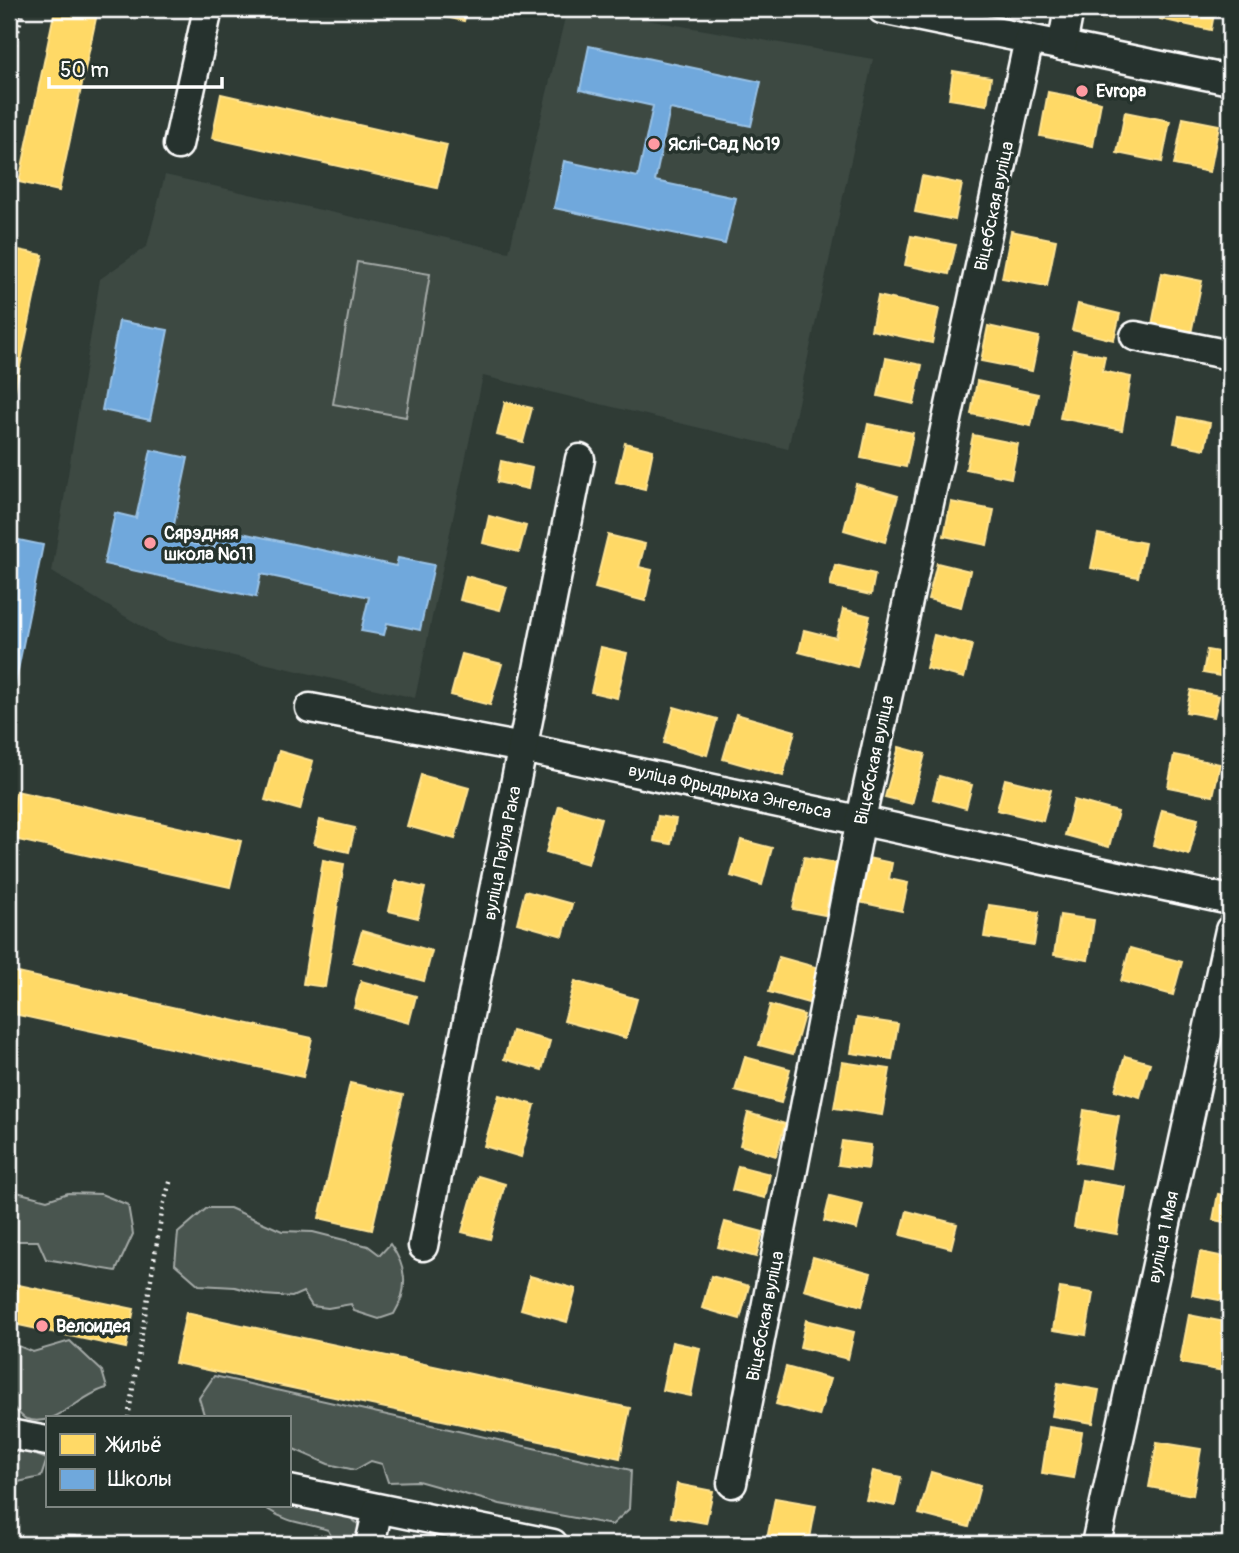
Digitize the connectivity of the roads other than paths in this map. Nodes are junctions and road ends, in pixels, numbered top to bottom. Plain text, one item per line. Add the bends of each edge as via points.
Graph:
1 (208, 9) edge
2 (882, 9) edge
3 (1069, 9) edge
4 (1029, 39) junction
5 (1062, 46) junction
6 (1230, 80) edge
7 (178, 145) dead end
8 (1135, 336) dead end
9 (1230, 355) edge
10 (580, 460) dead end
11 (310, 708) dead end
12 (523, 748) junction
13 (862, 819) junction
14 (1230, 901) edge
15 (1230, 930) edge
16 (423, 1246) dead end
17 (9, 1434) edge
18 (46, 1441) edge
19 (732, 1483) dead end
20 (290, 1490) edge
21 (378, 1509) junction
22 (370, 1544) edge
23 (553, 1544) edge
24 (1096, 1544) edge

1 - 7 street
2 - 4 street
3 - 5 street
4 - 5 street
4 - 13 street, Віцебская вуліца
5 - 6 street
8 - 9 street
10 - 12 street, вуліца Паўла Рака
11 - 12 street, вуліца Фрыдрыха Энгельса
12 - 13 street, вуліца Фрыдрыха Энгельса
12 - 16 street, вуліца Паўла Рака
13 - 14 street, вуліца Фрыдрыха Энгельса
13 - 19 street, Віцебская вуліца
15 - 24 street, вуліца 1 Мая
17 - 18 street
20 - 21 street
21 - 22 street
21 - 23 street

